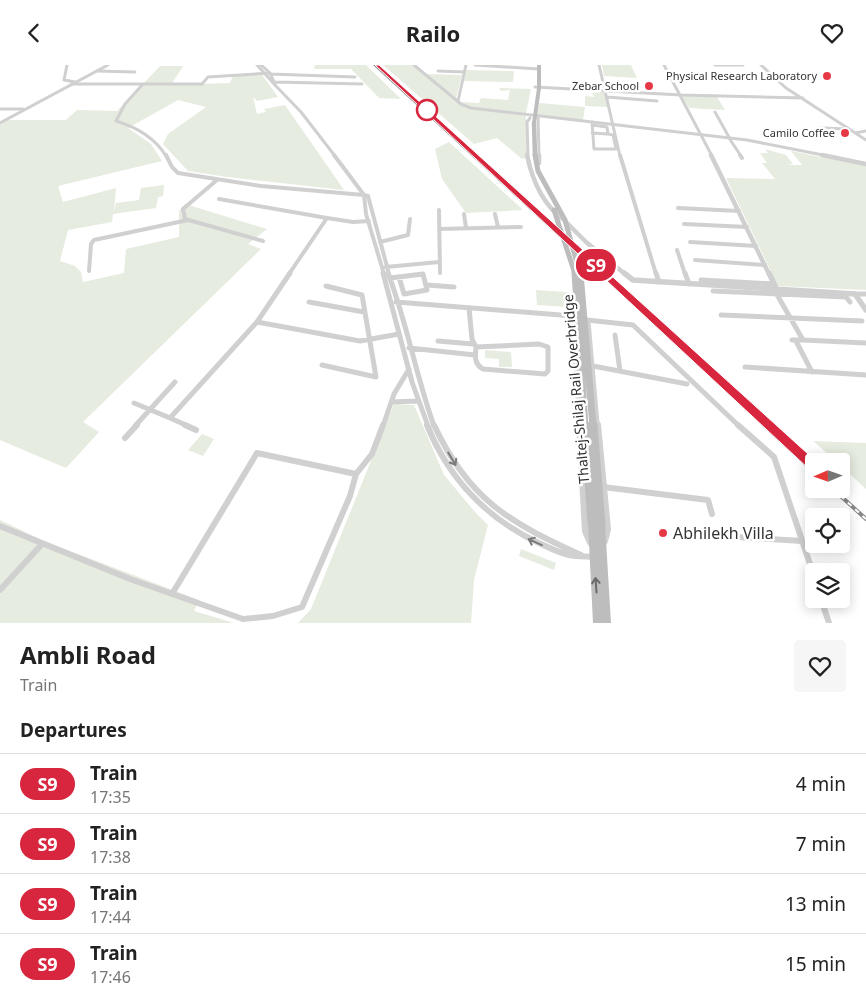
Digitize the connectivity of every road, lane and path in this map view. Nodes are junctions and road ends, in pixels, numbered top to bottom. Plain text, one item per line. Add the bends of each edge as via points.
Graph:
1 (67, 65) edge
2 (108, 65) edge
3 (257, 65) edge
4 (262, 65) edge
5 (414, 65) edge
6 (466, 65) edge
7 (475, 65) edge
8 (599, 65) edge
9 (664, 65) edge
10 (715, 65) edge
11 (743, 65) edge
12 (762, 65) edge
13 (537, 67) edge
14 (292, 70) dead end
15 (304, 70) dead end
16 (322, 70) dead end
17 (339, 70) dead end
18 (97, 71) junction
19 (438, 71) dead end
20 (135, 72) dead end
21 (264, 72) junction
22 (464, 72) junction
23 (270, 74) junction
24 (290, 75) junction
25 (301, 75) junction
26 (320, 76) junction
27 (335, 76) junction
28 (355, 77) dead end
29 (74, 83) junction
30 (274, 83) junction
31 (329, 83) junction
32 (143, 85) junction
33 (362, 85) dead end
34 (537, 87) junction
35 (606, 91) junction
36 (681, 95) junction
37 (607, 97) junction
38 (803, 98) junction
39 (458, 101) junction
40 (657, 101) dead end
41 (0, 109) edge
42 (23, 109) junction
43 (715, 113) dead end
44 (533, 118) junction
45 (0, 123) edge
46 (592, 124) junction
47 (614, 125) junction
48 (821, 128) dead end
49 (848, 129) junction
50 (866, 131) edge
51 (592, 133) junction
52 (855, 133) junction
53 (608, 134) junction
54 (702, 136) junction
55 (730, 139) junction
56 (866, 140) edge
57 (742, 158) dead end
58 (866, 164) edge
59 (217, 180) junction
60 (364, 195) junction
61 (219, 199) dead end
62 (678, 208) dead end
63 (439, 210) dead end
64 (739, 211) junction
65 (464, 214) dead end
66 (495, 214) dead end
67 (327, 218) junction
68 (410, 219) dead end
69 (564, 219) junction
70 (188, 220) junction
71 (369, 221) junction
72 (684, 224) dead end
73 (498, 227) junction
74 (521, 227) dead end
75 (747, 227) junction
76 (466, 228) junction
77 (439, 229) junction
78 (263, 241) dead end
79 (380, 242) junction
80 (690, 242) dead end
81 (756, 246) junction
82 (677, 250) dead end
83 (695, 261) dead end
84 (439, 262) junction
85 (765, 265) junction
86 (386, 267) junction
87 (89, 271) dead end
88 (440, 273) dead end
89 (399, 277) junction
90 (390, 278) junction
91 (701, 280) dead end
92 (659, 282) junction
93 (688, 284) junction
94 (427, 285) junction
95 (326, 287) dead end
96 (454, 287) dead end
97 (775, 289) junction
98 (713, 291) dead end
99 (855, 294) junction
100 (866, 294) edge
101 (309, 302) dead end
102 (396, 302) junction
103 (850, 302) dead end
104 (469, 308) junction
105 (866, 310) edge
106 (364, 312) junction
107 (721, 315) dead end
108 (790, 318) junction
109 (573, 319) junction
110 (587, 321) junction
111 (862, 321) dead end
112 (256, 322) junction
113 (399, 334) junction
114 (615, 335) dead end
115 (803, 340) junction
116 (369, 341) junction
117 (438, 341) dead end
118 (866, 343) edge
119 (474, 346) junction
120 (409, 348) junction
121 (475, 355) junction
122 (322, 365) dead end
123 (593, 366) junction
124 (745, 367) dead end
125 (412, 368) junction
126 (620, 371) junction
127 (812, 372) junction
128 (866, 375) edge
129 (175, 383) dead end
130 (687, 384) dead end
131 (418, 401) junction
132 (391, 402) junction
133 (134, 403) dead end
134 (151, 410) junction
135 (170, 418) junction
136 (196, 430) dead end
137 (126, 438) dead end
138 (356, 475) junction
139 (604, 487) junction
140 (712, 514) dead end
141 (0, 526) edge
142 (738, 537) dead end
143 (802, 541) junction
144 (42, 544) junction
145 (598, 547) junction
146 (581, 555) junction
147 (599, 558) junction
148 (810, 563) edge
149 (0, 590) edge
150 (172, 594) junction
151 (824, 608) edge
152 (598, 623) edge
153 (606, 623) edge
154 (829, 623) edge

1 - 29 street via 64,79
2 - 18 street
3 - 21 street
4 - 23 street
5 - 39 street
6 - 22 street
7 - 13 street
8 - 35 street
9 - 36 street
10 - 11 street
12 - 38 street via 776,80
13 - 34 main road, Thaltej-Shilaj Rail Overbridge
14 - 24 street
15 - 25 street
16 - 26 street
17 - 27 street
18 - 20 street
18 - 29 street
19 - 22 street
21 - 23 street
21 - 30 street
21 - 32 street via 208,77 202,85
22 - 39 street
23 - 24 street
23 - 30 street
24 - 25 street
25 - 26 street
26 - 27 street
27 - 28 street
27 - 31 street
29 - 32 street
29 - 42 street
30 - 31 street
30 - 60 street
31 - 33 street
32 - 59 street via 125,104 116,121 134,126 151,140 164,153 172,170
34 - 35 street
34 - 44 main road, Thaltej-Shilaj Rail Overbridge
35 - 36 street
35 - 37 street
36 - 38 street
36 - 54 street
37 - 40 street
37 - 47 street
38 - 49 street
39 - 44 street via 471,108
41 - 42 street
42 - 45 street
43 - 55 street
44 - 46 street
44 - 69 street via 541,174
44 - 69 street via 527,122 526,151 533,175 556,215
44 - 145 main road, Thaltej-Shilaj Rail Overbridge, bridge via 538,171 564,220 580,269
46 - 47 street
46 - 51 street
46 - 53 street via 607,127
47 - 54 street
47 - 92 street via 619,153
48 - 49 street
49 - 52 street
50 - 52 street
51 - 53 street
51 - 53 street via 594,149 616,149 613,135
52 - 56 street
54 - 55 street
54 - 64 street
55 - 57 street
55 - 58 street
59 - 60 street
59 - 70 street via 183,209 182,214
60 - 71 street
60 - 79 street via 368,196
61 - 67 street
62 - 64 street
63 - 77 street
64 - 75 street
65 - 76 street
66 - 73 street
67 - 71 street
67 - 112 street
68 - 79 street via 408,235
69 - 92 street via 586,242 633,280
70 - 78 street
70 - 87 street via 94,240
71 - 102 street via 380,268
72 - 75 street
73 - 74 street
73 - 76 street
75 - 81 street
76 - 77 street
77 - 84 street
79 - 86 street
80 - 81 street
81 - 85 street
82 - 93 street
83 - 85 street
84 - 86 street
84 - 88 street
85 - 97 street
86 - 90 street
89 - 90 street
89 - 94 street via 423,275
89 - 94 street via 404,294 427,290
90 - 102 street
91 - 97 street
92 - 93 street
93 - 97 street
94 - 96 street
95 - 106 street via 362,295
97 - 98 street
97 - 99 street
97 - 103 street via 846,297
97 - 108 street
99 - 100 street
99 - 105 street
101 - 106 street
102 - 104 street
102 - 113 street
102 - 120 street
104 - 109 street
104 - 119 street
106 - 116 street
107 - 108 street
108 - 111 street
108 - 115 street
109 - 110 street
109 - 110 street via 572,296 584,297
109 - 145 street via 586,531
110 - 123 street
110 - 143 street via 633,325 774,457
112 - 116 street
112 - 135 street
113 - 116 street
113 - 125 street
114 - 126 street
115 - 118 street
115 - 127 street via 795,342
116 - 122 street via 376,377
117 - 119 street
119 - 121 street
119 - 121 street via 530,343 546,346 548,371 542,374 483,369 478,366
120 - 121 street
120 - 125 street
123 - 126 street
123 - 139 street
124 - 127 street
125 - 131 street
125 - 132 street via 396,388
125 -> 146 street via 434,426 466,480 512,521
126 - 130 street
127 - 128 street
129 - 134 street
131 - 132 street
146 -> 131 street via 573,556 529,540 490,513 453,474 437,448
132 - 138 street via 377,441 363,470
133 - 134 street
134 - 135 street
134 - 137 street
135 - 136 street
138 - 150 street via 257,453
138 - 150 street via 350,497 302,607 242,619
139 - 140 street via 708,500
139 - 145 street via 607,529
141 - 144 street
142 - 143 street
143 - 148 street
144 - 149 street
144 - 150 street
145 - 147 main road, Thaltej-Shilaj Rail Overbridge
146 - 147 street
152 -> 147 main road
147 - 153 main road
151 - 154 street

